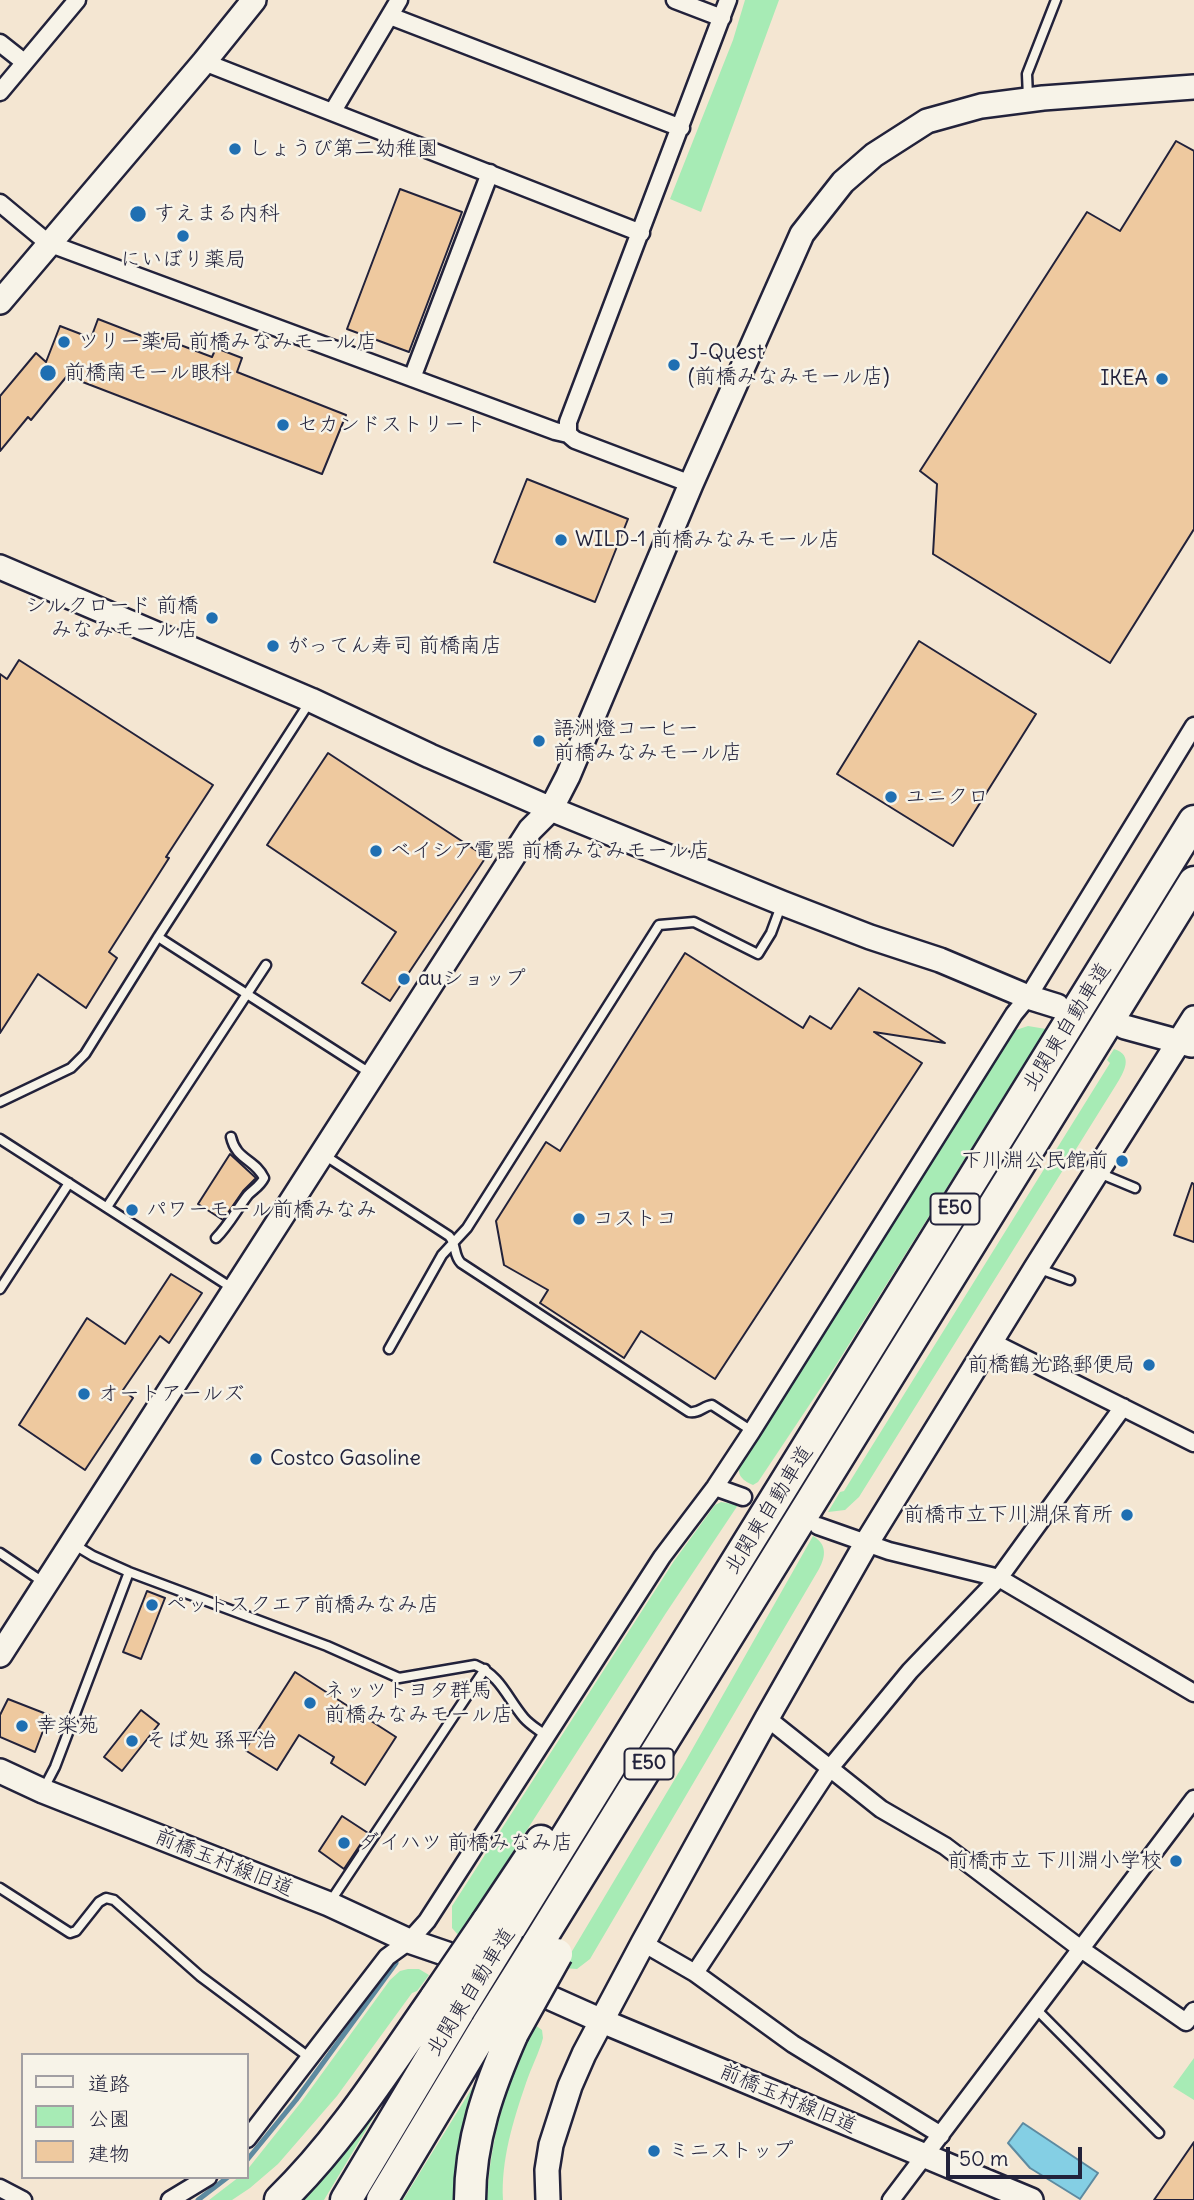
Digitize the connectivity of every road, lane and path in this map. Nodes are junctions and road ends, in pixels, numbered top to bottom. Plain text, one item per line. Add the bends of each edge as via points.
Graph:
1 (77, 0) edge
2 (254, 0) edge
3 (399, 0) edge
4 (675, 0) edge
5 (728, 0) edge
6 (1056, 0) edge
7 (390, 16) junction
8 (722, 18) junction
9 (0, 43) edge
10 (24, 62) junction
11 (204, 62) junction
12 (1194, 87) edge
13 (0, 92) edge
14 (1028, 99) junction
15 (333, 111) junction
16 (681, 128) junction
17 (490, 173) junction
18 (0, 203) edge
19 (641, 233) junction
20 (48, 243) junction
21 (0, 302) edge
22 (412, 378) junction
23 (568, 434) junction
24 (691, 484) junction
25 (0, 568) edge
26 (311, 700) junction
27 (1194, 726) edge
28 (551, 809) junction
29 (1194, 821) edge
30 (1194, 881) edge
31 (782, 903) junction
32 (158, 937) junction
33 (266, 965) dead end
34 (247, 995) junction
35 (1028, 997) junction
36 (1057, 1006) dead end
37 (1194, 1018) edge
38 (1125, 1027) dead end
39 (1186, 1043) edge
40 (373, 1075) junction
41 (0, 1102) edge
42 (231, 1137) dead end
43 (0, 1139) edge
44 (322, 1153) junction
45 (1097, 1172) junction
46 (69, 1183) junction
47 (1135, 1188) dead end
48 (107, 1207) junction
49 (216, 1238) dead end
50 (454, 1243) junction
51 (1036, 1268) junction
52 (1070, 1280) dead end
53 (0, 1289) edge
54 (235, 1289) junction
55 (992, 1342) junction
56 (389, 1349) dead end
57 (1123, 1407) junction
58 (752, 1431) junction
59 (1194, 1443) edge
60 (715, 1487) junction
61 (743, 1497) dead end
62 (818, 1526) dead end
63 (72, 1543) junction
64 (866, 1544) junction
65 (0, 1553) edge
66 (130, 1572) junction
67 (999, 1578) junction
68 (46, 1583) junction
69 (0, 1655) edge
70 (485, 1669) junction
71 (1194, 1693) edge
72 (767, 1718) junction
73 (546, 1736) junction
74 (830, 1768) junction
75 (0, 1771) edge
76 (43, 1791) junction
77 (1194, 1799) edge
78 (0, 1888) edge
79 (329, 1904) junction
80 (409, 1941) junction
81 (643, 1943) junction
82 (1081, 1949) junction
83 (447, 1954) dead end
84 (695, 1973) junction
85 (546, 1996) dead end
86 (448, 2004) junction
87 (1036, 2009) junction
88 (1191, 2020) edge
89 (602, 2021) junction
90 (500, 2029) junction
91 (310, 2058) junction
92 (1159, 2133) dead end
93 (941, 2135) junction
94 (248, 2137) edge
95 (925, 2157) junction
96 (205, 2179) edge
97 (0, 2188) edge
98 (23, 2200) edge
99 (170, 2200) edge
100 (280, 2200) edge
101 (346, 2200) edge
102 (382, 2200) edge
103 (470, 2200) edge
104 (548, 2200) edge
105 (891, 2200) edge
106 (1031, 2200) edge

1 - 10 street
2 - 11 street
3 - 7 street
4 - 8 street
5 - 8 street
6 - 14 lane via 1027,74
7 - 15 street
7 - 16 street
8 - 16 street
9 - 10 street
10 - 13 street
11 - 15 street
11 - 20 street
12 - 14 street
14 - 24 street via 928,121 874,155 843,182 802,234
15 - 17 street
16 - 19 street
17 - 19 street
17 - 22 street
18 - 20 street
19 - 23 street via 568,422
20 - 21 street
20 - 22 street
22 - 23 street
23 - 24 street
24 - 28 street
25 - 26 street
26 - 28 street
26 - 32 lane
27 - 35 street
28 - 31 street
28 - 40 street via 530,830
29 - 86 highway, 北関東自動車道 / E50, bridge via 716,1595 565,1804 497,1928
30 - 90 highway, 北関東自動車道 / E50, bridge via 760,1583
31 - 35 street
31 - 50 lane via 758,954 694,922 659,925
32 - 34 lane
32 - 41 lane via 78,1063
33 - 34 lane
34 - 40 lane
34 - 48 lane
35 - 36 street
35 - 58 street
37 - 39 street
38 - 39 street
39 - 45 street
40 - 44 street
42 - 49 lane via 233,1148 264,1178
43 - 46 lane
44 - 50 lane
44 - 54 street
45 - 47 lane
45 - 51 street
46 - 48 lane
46 - 53 lane
48 - 54 lane
50 - 56 lane via 442,1255
50 - 58 lane via 461,1263 690,1412 712,1405
51 - 52 lane
51 - 55 street
54 - 63 street
55 - 57 street
55 - 64 street
57 - 59 street
57 - 67 street
58 - 60 street
60 - 61 street
60 - 73 street via 662,1557
62 - 64 street
63 - 66 lane
63 - 68 street
64 - 67 street
64 - 72 street
65 - 68 lane
66 - 70 lane via 399,1678 475,1665
66 - 76 lane
67 - 71 street
67 - 74 street via 910,1671
68 - 69 street
70 - 73 lane via 503,1685 526,1721
70 - 79 lane
72 - 74 street
72 - 81 street
73 - 80 street
74 - 82 street via 881,1809 945,1846
74 - 84 street
75 - 76 street, 前橋玉村線旧道
76 - 79 street, 前橋玉村線旧道
77 - 82 street
78 - 91 lane via 70,1933 99,1902 114,1900 200,1976
79 - 80 street, 前橋玉村線旧道
80 - 83 street, 前橋玉村線旧道
80 - 91 street via 387,1957
81 - 84 street
81 - 89 street
82 - 87 street
82 - 88 street
84 - 93 street via 793,2044
85 - 89 street, 前橋玉村線旧道
86 - 100 highway
86 - 101 highway, 北関東自動車道
87 - 92 lane
87 - 93 street
89 - 95 street, 前橋玉村線旧道
89 - 104 street via 559,2116 547,2170
90 - 102 highway, 北関東自動車道
90 - 103 highway via 470,2178
91 - 94 street
93 - 95 street
95 - 105 street
95 - 106 street, 前橋玉村線旧道
96 - 99 street
97 - 98 street

